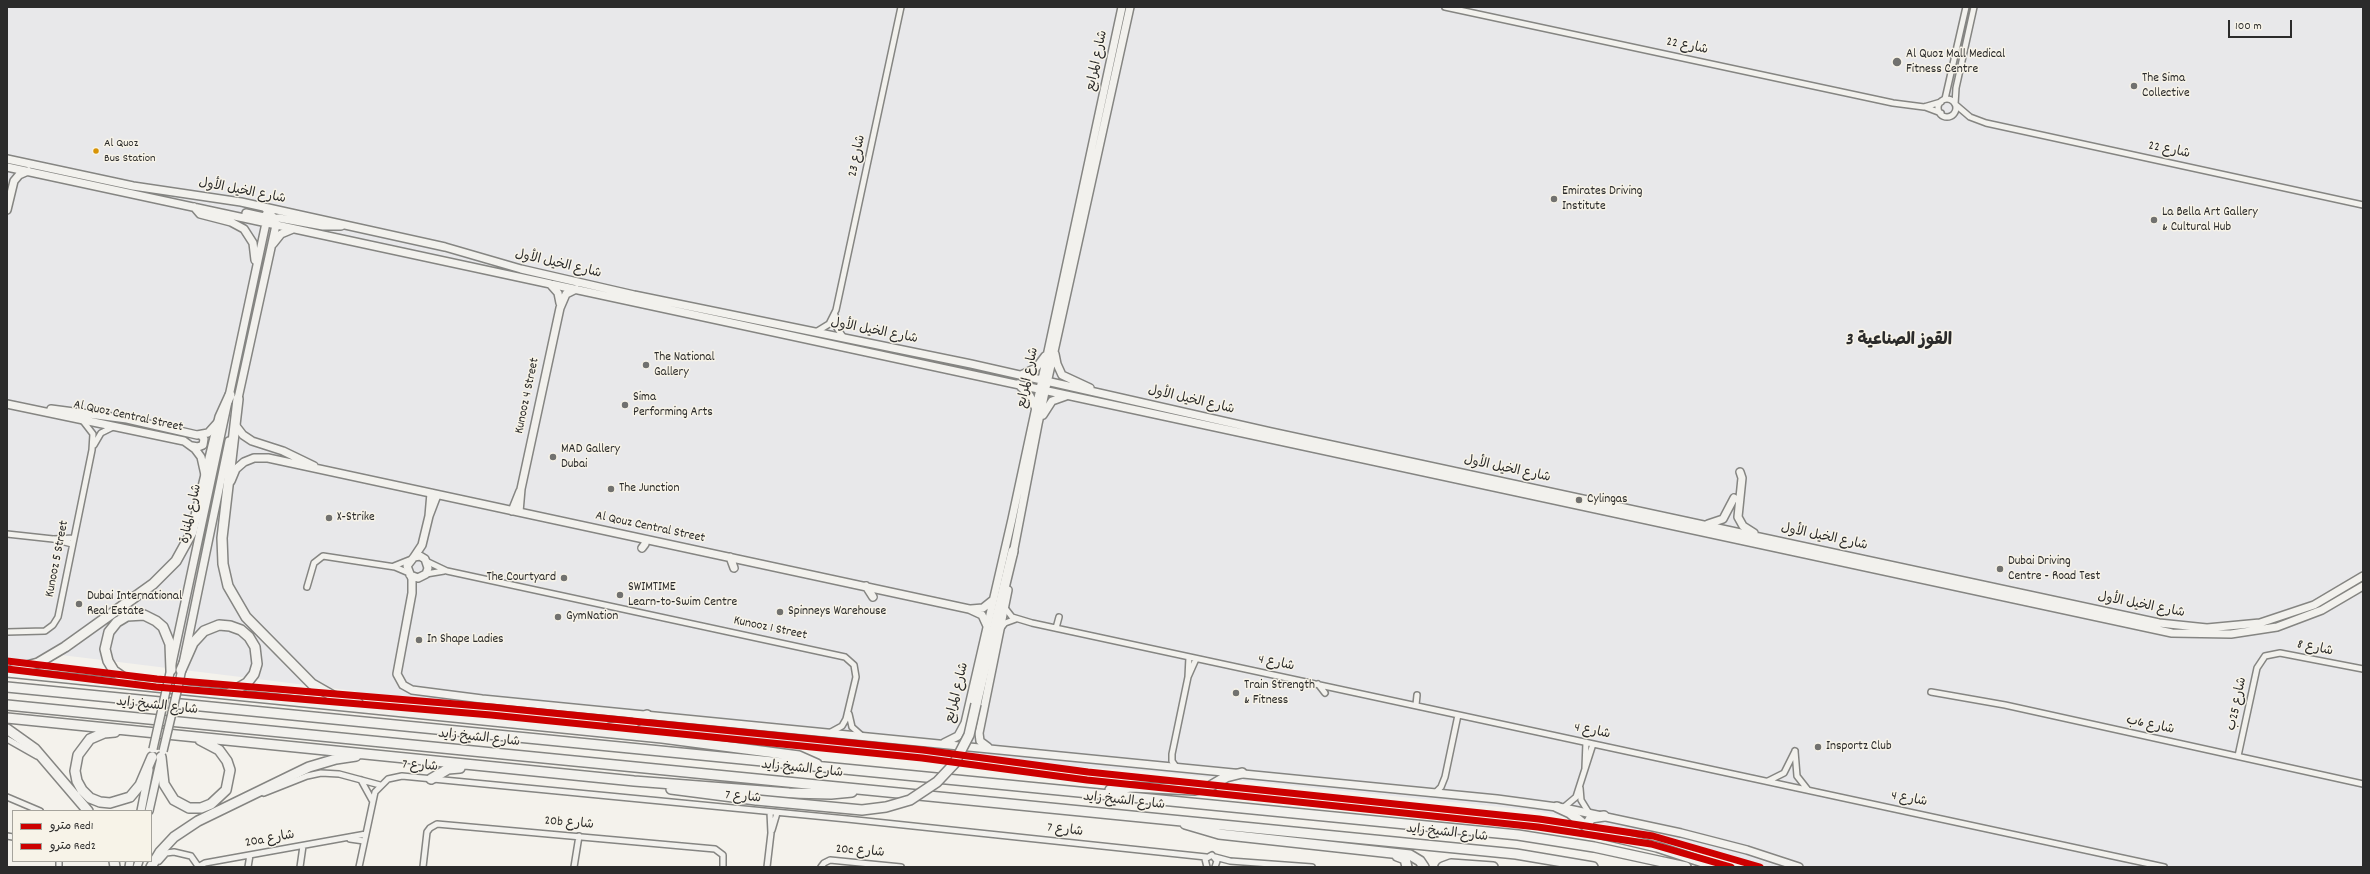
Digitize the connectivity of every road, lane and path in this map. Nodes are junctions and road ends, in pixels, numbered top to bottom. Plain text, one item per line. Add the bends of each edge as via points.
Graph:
1 (901, 7) edge
2 (1122, 7) edge
3 (1130, 7) edge
4 (1445, 7) edge
5 (1966, 7) edge
6 (1974, 7) edge
7 (1943, 100) junction
8 (1955, 105) junction
9 (1924, 107) junction
10 (1941, 113) junction
11 (1950, 116) junction
12 (1970, 117) junction
13 (7, 159) edge
14 (7, 167) edge
15 (28, 171) junction
16 (12, 187) junction
17 (2363, 205) edge
18 (194, 207) junction
19 (266, 209) junction
20 (7, 210) edge
21 (275, 222) junction
22 (266, 223) junction
23 (347, 226) junction
24 (295, 229) junction
25 (272, 246) junction
26 (256, 266) junction
27 (550, 284) junction
28 (576, 289) junction
29 (560, 308) junction
30 (836, 310) junction
31 (814, 333) junction
32 (845, 339) junction
33 (1055, 348) junction
34 (1047, 352) junction
35 (1021, 375) junction
36 (1044, 381) junction
37 (1016, 383) junction
38 (1042, 390) junction
39 (1095, 392) junction
40 (1066, 396) junction
41 (234, 397) junction
42 (7, 404) edge
43 (21, 407) junction
44 (1035, 407) junction
45 (220, 417) junction
46 (81, 419) junction
47 (1038, 424) junction
48 (116, 426) junction
49 (236, 426) junction
50 (201, 435) junction
51 (192, 446) junction
52 (92, 450) junction
53 (327, 472) junction
54 (1740, 472) dead end
55 (204, 479) junction
56 (229, 485) junction
57 (434, 494) junction
58 (1734, 498) dead end
59 (516, 512) junction
60 (1705, 525) junction
61 (7, 534) edge
62 (1763, 537) junction
63 (74, 538) junction
64 (54, 539) junction
65 (645, 540) junction
66 (423, 541) junction
67 (72, 544) junction
68 (642, 548) dead end
69 (1013, 551) junction
70 (730, 557) junction
71 (412, 558) junction
72 (426, 560) junction
73 (391, 567) junction
74 (734, 568) dead end
75 (447, 571) junction
76 (410, 574) junction
77 (425, 575) junction
78 (2363, 576) edge
79 (866, 586) junction
80 (2363, 586) edge
81 (307, 587) dead end
82 (412, 593) junction
83 (874, 597) dead end
84 (993, 598) junction
85 (1005, 607) junction
86 (968, 609) junction
87 (1059, 617) dead end
88 (1016, 619) junction
89 (987, 626) junction
90 (1000, 628) junction
91 (1056, 628) junction
92 (7, 632) edge
93 (1189, 657) junction
94 (2263, 658) joint
95 (1196, 659) junction
96 (2363, 669) edge
97 (171, 670) junction
98 (181, 670) junction
99 (7, 671) edge
100 (1188, 677) junction
101 (1318, 684) junction
102 (136, 685) junction
103 (7, 687) edge
104 (1931, 692) dead end
105 (1325, 693) dead end
106 (228, 694) junction
107 (1418, 695) dead end
108 (7, 705) edge
109 (1416, 706) junction
110 (850, 709) junction
111 (410, 712) junction
112 (1458, 714) junction
113 (647, 715) junction
114 (7, 718) edge
115 (965, 723) junction
116 (555, 727) junction
117 (7, 729) edge
118 (134, 730) junction
119 (980, 731) junction
120 (830, 733) junction
121 (187, 736) junction
122 (864, 736) junction
123 (7, 739) edge
124 (1586, 742) junction
125 (944, 743) junction
126 (1593, 744) junction
127 (989, 748) junction
128 (157, 753) junction
129 (1172, 754) junction
130 (378, 756) junction
131 (2238, 756) junction
132 (1160, 765) junction
133 (820, 766) junction
134 (490, 767) junction
135 (1176, 767) junction
136 (1585, 768) junction
137 (1242, 773) junction
138 (58, 776) junction
139 (1445, 777) junction
140 (430, 779) junction
141 (361, 780) junction
142 (634, 781) junction
143 (1767, 781) junction
144 (2363, 784) edge
145 (380, 785) junction
146 (1580, 786) junction
147 (865, 790) junction
148 (1809, 790) junction
149 (1436, 792) junction
150 (1104, 793) junction
151 (1450, 793) junction
152 (7, 797) edge
153 (239, 801) junction
154 (373, 802) junction
155 (1560, 808) junction
156 (38, 810) edge
157 (87, 810) edge
158 (141, 810) edge
159 (149, 810) edge
160 (770, 812) junction
161 (778, 813) junction
162 (1589, 813) junction
163 (1604, 816) junction
164 (1179, 820) junction
165 (1589, 830) junction
166 (771, 833) junction
167 (366, 834) junction
168 (576, 835) junction
169 (347, 838) junction
170 (364, 841) junction
171 (301, 846) junction
172 (1390, 854) junction
173 (247, 856) junction
174 (1190, 857) junction
175 (1206, 857) junction
176 (1215, 857) junction
177 (1230, 861) junction
178 (301, 864) edge
179 (1206, 866) edge
180 (1216, 866) edge
181 (1462, 866) edge
182 (151, 867) edge
183 (156, 867) edge
184 (198, 867) edge
185 (247, 867) edge
186 (359, 867) edge
187 (423, 867) edge
188 (574, 867) edge
189 (724, 867) edge
190 (767, 867) edge
191 (821, 867) edge
192 (901, 867) edge
193 (1312, 867) edge
194 (1407, 867) edge
195 (1424, 867) edge
196 (1443, 867) edge
197 (1493, 867) edge
198 (1593, 867) edge
199 (1686, 867) edge
200 (1718, 867) edge
201 (1799, 867) edge
202 (2164, 867) edge

1 - 30 street, شارع 23
2 - 34 main road, شارع المرابع
3 - 33 main road, شارع المرابع
4 - 9 street, شارع 22 via 1893,104
5 - 7 street
6 - 8 street via 1956,88
7 - 8 street via 1952,100
7 - 9 street, شارع 22
7 - 10 street via 1939,106
8 - 11 street via 1955,112
8 - 12 street, شارع 22
9 - 10 street, شارع 22
10 - 11 street
11 - 12 street, شارع 22
12 - 17 street, شارع 22 via 1990,124
13 - 19 main road, شارع الخيل الأول via 133,186 219,198
14 - 15 main road, شارع الخيل الأول
14 - 16 main road
15 - 16 main road via 19,175
15 - 18 main road, شارع الخيل الأول
16 - 20 main road
18 - 19 main road via 208,206 264,217
18 - 22 main road, شارع الخيل الأول
18 - 26 main road via 200,214 231,222 244,229 253,243
19 - 21 main road
19 - 23 main road, شارع الخيل الأول
21 - 22 main road, شارع الخيل الأول
21 - 23 main road
21 - 24 main road, شارع الخيل الأول
21 - 25 main road, شارع المنارة
22 - 26 main road, شارع المنارة
23 - 31 main road, شارع الخيل الأول via 445,247 521,269
24 - 25 main road via 281,234
24 - 27 main road, شارع الخيل الأول
25 - 41 main road, شارع المنارة
26 - 41 main road, شارع المنارة
27 - 28 main road, شارع الخيل الأول
27 - 29 main road, Kunooz 4 Street via 559,296
28 - 29 main road, Kunooz 4 Street via 566,294
28 - 37 main road, شارع الخيل الأول
29 - 59 main road, Kunooz 4 Street
30 - 31 street, شارع 23 via 829,324
30 - 32 street, شارع 23 via 836,325
31 - 32 main road, شارع الخيل الأول
32 - 35 main road, شارع الخيل الأول
33 - 36 main road, شارع المرابع
33 - 39 main road via 1057,364 1062,375
34 - 35 main road via 1036,368
34 - 36 main road, شارع المرابع
35 - 36 main road, شارع الخيل الأول
36 - 38 main road, شارع المرابع
36 - 39 main road, شارع الخيل الأول
37 - 38 main road, شارع الخيل الأول
37 - 44 main road via 1030,396
38 - 40 main road, شارع الخيل الأول
38 - 44 main road, شارع المرابع
38 - 47 main road, شارع المرابع
39 - 60 main road, شارع الخيل الأول
40 - 47 main road via 1050,403
40 - 80 main road, شارع الخيل الأول via 2172,633 2219,635 2277,627 2322,610
41 - 45 highway
41 - 49 highway
41 - 97 main road, شارع المنارة
41 - 98 main road, شارع المنارة
42 - 43 main road, Al Quoz Central Street
43 - 46 main road, Al Quoz Central Street
43 - 50 main road, Al Quoz Central Street via 103,415
44 - 84 main road, شارع المرابع
45 - 50 main road, Al Quoz Central Street via 212,430
45 - 55 highway
46 - 48 main road, Al Quoz Central Street
46 - 52 street, Kunooz 5 Street via 92,431
47 - 69 main road, شارع المرابع
48 - 51 main road, Al Quoz Central Street via 175,439
48 - 52 street, Kunooz 5 Street via 101,433
49 - 53 main road, Al Qouz Central Street via 252,441 283,451
49 - 56 highway
50 - 51 main road via 204,439 203,445
51 - 55 main road, Al Quoz Central Street via 202,461
52 - 63 street, Kunooz 5 Street
53 - 56 main road, Al Qouz Central Street via 268,458 254,458 239,466
53 - 57 main road, Al Qouz Central Street
54 - 62 main road via 1740,520 1746,528
55 - 99 highway via 189,540 179,558 165,574 56,653 28,666
56 - 111 highway via 223,530 223,564 231,592 246,617 307,679 325,693 348,701
57 - 59 main road, Al Qouz Central Street
57 - 66 main road
58 - 60 main road via 1723,519
59 - 65 main road, Al Qouz Central Street
60 - 62 main road, شارع الخيل الأول
61 - 64 street
62 - 78 main road, شارع الخيل الأول via 2159,623 2196,628 2239,626 2282,617 2324,600
63 - 64 street
63 - 67 street, Kunooz 5 Street
64 - 67 street
65 - 68 main road
65 - 70 main road, Al Qouz Central Street
66 - 71 main road
66 - 72 main road
67 - 92 street, Kunooz 5 Street via 55,623 42,631
69 - 85 main road, شارع المرابع
69 - 142 highway, bridge via 966,742 954,764 937,782 910,800 862,810 666,789
70 - 74 main road
70 - 79 main road, Al Qouz Central Street
71 - 72 main road via 420,556
71 - 73 street
71 - 76 main road via 407,566
72 - 75 street, Kunooz 1 Street
72 - 77 main road via 428,568
73 - 76 street
73 - 81 street via 323,556 314,563
75 - 77 street, Kunooz 1 Street
75 - 110 street, Kunooz 1 Street via 845,657 854,665 856,674
76 - 77 main road via 416,578
76 - 82 main road
77 - 82 main road
79 - 83 main road
79 - 86 main road, Al Qouz Central Street
82 - 113 main road via 397,671 399,681 405,687 412,690
84 - 86 main road, Al Qouz Central Street via 986,607
84 - 89 main road, شارع المرابع
85 - 88 street
85 - 90 main road, شارع المرابع
86 - 89 main road, Al Qouz Central Street via 982,615
87 - 91 street
88 - 90 street
88 - 91 street, شارع 4
89 - 115 main road, شارع المرابع
90 - 119 main road, شارع المرابع
91 - 93 street, شارع 4
93 - 95 street, شارع 4
93 - 100 street
94 - 96 street, شارع 8 via 2280,653
94 - 131 street, شارع 25ب via 2256,672
95 - 100 street
95 - 101 street, شارع 4
97 - 102 highway via 170,644 163,627 139,614 127,616 117,622 109,632 105,649 114,671
97 - 128 main road, شارع المنارة, bridge
98 - 106 highway via 193,644 204,631 214,626 225,625 241,630 253,642 257,652 257,664 254,674 247,683
98 - 128 main road, شارع المنارة, bridge
99 - 102 highway
100 - 129 street
101 - 105 street
101 - 109 street, شارع 4
102 - 106 highway
103 - 133 highway, شارع الشيخ زايد
104 - 131 street, شارع 6ب via 2005,705
106 - 111 highway
107 - 109 street
108 - 147 highway, شارع الشيخ زايد
109 - 112 street, شارع 4
110 - 120 street, Kunooz 1 Street via 842,726
110 - 122 street, Kunooz 1 Street via 852,728
111 - 116 highway
112 - 124 street, شارع 4
112 - 139 street
113 - 116 highway via 621,728
113 - 120 main road
114 - 118 highway
115 - 119 main road via 970,732 974,734
115 - 125 main road, شارع المرابع via 958,736
116 - 133 highway via 799,756
117 - 138 highway via 29,744
118 - 121 highway
118 - 128 highway via 99,735 83,746 76,760 75,771 82,790 100,802 110,803 125,799 140,785
119 - 127 main road via 980,741
120 - 122 main road
121 - 128 highway via 213,745 227,761 230,775 228,785 216,802 206,807 195,808 184,806 174,800 164,784
121 - 130 highway
122 - 125 main road
123 - 138 street via 28,750
124 - 126 street, شارع 4
124 - 136 street
125 - 127 main road
126 - 136 street
126 - 143 street, شارع 4
127 - 132 main road
128 - 158 main road, شارع المنارة
128 - 159 main road, شارع المنارة
129 - 132 street
129 - 135 street
130 - 134 highway
130 - 153 highway via 345,757 318,764
131 - 144 street, شارع 6ب
132 - 135 main road
133 - 150 highway, شارع الشيخ زايد
134 - 140 highway via 451,768
134 - 142 highway
135 - 137 main road
136 - 146 street
137 - 149 main road
137 - 150 highway via 1195,790 1125,787
138 - 157 highway
139 - 149 street
139 - 151 street via 1445,786
140 - 145 street, شارع 7 via 397,776
140 - 160 street, شارع 7
141 - 145 street
141 - 153 street via 334,773 316,774
141 - 154 street
142 - 147 highway via 805,794 839,794
143 - 148 street, شارع 4
143 - 148 street via 1784,773 1795,751 1797,776
145 - 154 street
146 - 155 street via 1574,799
146 - 162 street via 1581,800
147 - 164 highway, شارع الشيخ زايد
148 - 202 street, شارع 4
149 - 151 main road
150 - 199 highway, شارع الشيخ زايد via 1518,835 1594,847
151 - 155 main road
152 - 156 street
153 - 182 highway via 181,831 167,844
154 - 167 street
155 - 162 main road
155 - 165 highway via 1570,813
160 - 161 street, شارع 7
160 - 166 street
161 - 166 street
161 - 174 street, شارع 7
162 - 163 main road
163 - 165 highway via 1591,818 1588,823
163 - 201 main road via 1704,839
164 - 172 highway via 1212,833
164 - 198 highway, شارع الشيخ زايد via 1516,854
165 - 200 highway via 1657,846
166 - 190 street
167 - 169 street, 20a شارع
167 - 170 street
168 - 187 street, 20b شارع via 437,824 426,834
168 - 188 street
168 - 189 street, 20b شارع via 715,849 723,855
169 - 170 street, 20a شارع
169 - 171 street, 20a شارع
170 - 186 street
171 - 173 street, 20a شارع
171 - 178 street
172 - 194 highway via 1405,859
172 - 195 highway via 1413,856
173 - 184 street, 20a شارع via 203,863
173 - 185 street
174 - 175 street, شارع 7
174 - 179 street, شارع 7
175 - 176 street, شارع 7
175 - 179 street
176 - 177 street
176 - 180 street
177 - 180 street
177 - 193 street
181 - 196 highway via 1449,864
181 - 197 highway
183 - 184 street via 164,855 172,851 191,856
191 - 192 street, 20c شارع via 824,862 830,860

